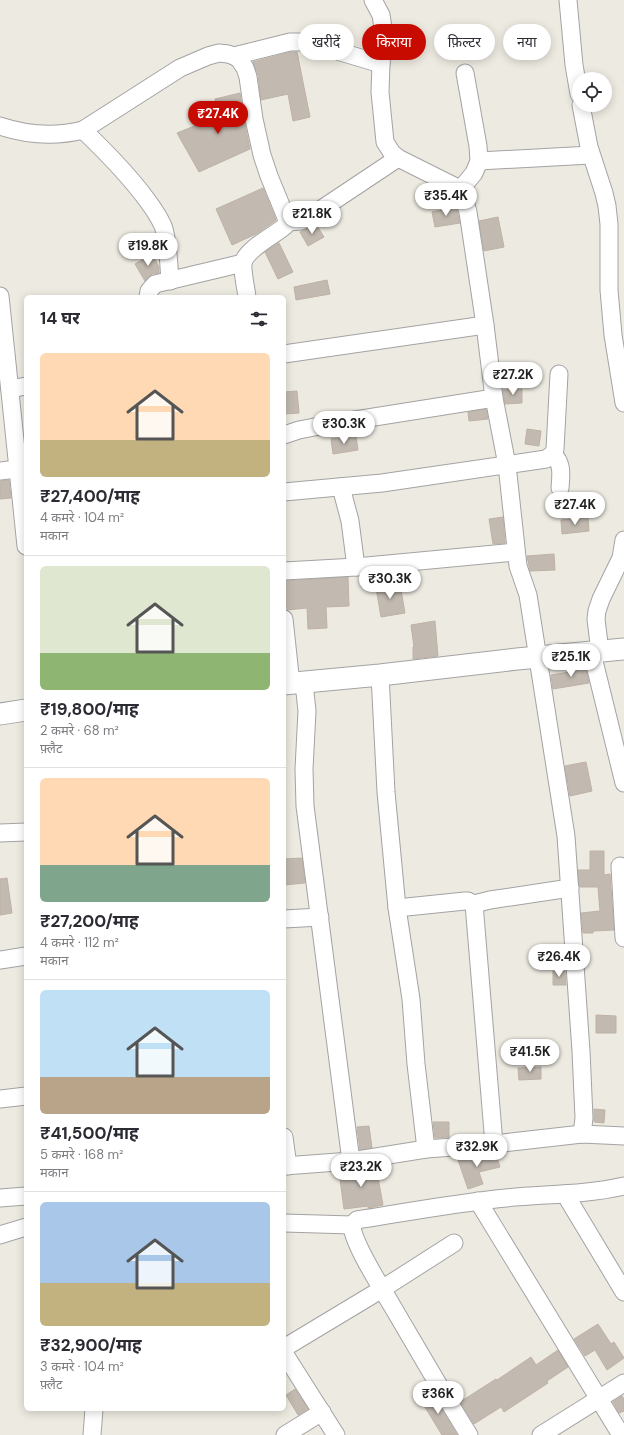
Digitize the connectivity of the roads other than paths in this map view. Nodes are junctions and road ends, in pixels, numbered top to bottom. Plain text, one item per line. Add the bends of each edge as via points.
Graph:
1 (389, 0) edge
2 (568, 0) edge
3 (377, 7) edge
4 (234, 56) junction
5 (381, 64) junction
6 (575, 72) edge
7 (465, 73) dead end
8 (583, 112) edge
9 (0, 126) edge
10 (83, 130) junction
11 (592, 155) junction
12 (398, 158) junction
13 (478, 161) junction
14 (460, 190) junction
15 (287, 222) junction
16 (243, 263) junction
17 (170, 281) junction
18 (148, 295) edge
19 (247, 295) edge
20 (0, 296) edge
21 (485, 325) junction
22 (618, 335) edge
23 (286, 354) edge
24 (559, 374) dead end
25 (18, 388) edge
26 (494, 398) junction
27 (624, 403) edge
28 (286, 434) edge
29 (553, 454) junction
30 (20, 464) edge
31 (507, 465) junction
32 (0, 471) edge
33 (341, 487) junction
34 (560, 488) dead end
35 (286, 492) edge
36 (24, 519) edge
37 (624, 540) edge
38 (516, 552) junction
39 (356, 567) junction
40 (286, 571) edge
41 (286, 639) edge
42 (624, 649) edge
43 (596, 652) junction
44 (538, 657) junction
45 (380, 675) junction
46 (293, 684) edge
47 (24, 710) edge
48 (0, 714) edge
49 (624, 783) edge
50 (24, 832) edge
51 (0, 834) edge
52 (620, 866) dead end
53 (570, 888) junction
54 (474, 904) junction
55 (397, 908) junction
56 (320, 917) junction
57 (286, 919) edge
58 (624, 938) edge
59 (24, 956) edge
60 (0, 960) edge
61 (24, 1096) edge
62 (0, 1099) edge
63 (582, 1134) junction
64 (624, 1136) edge
65 (494, 1144) junction
66 (426, 1149) junction
67 (351, 1161) junction
68 (286, 1166) edge
69 (624, 1186) edge
70 (566, 1194) junction
71 (24, 1196) edge
72 (0, 1198) edge
73 (478, 1201) junction
74 (286, 1223) edge
75 (352, 1225) junction
76 (24, 1228) edge
77 (0, 1235) edge
78 (454, 1243) dead end
79 (382, 1289) junction
80 (624, 1292) edge
81 (286, 1347) edge
82 (286, 1355) edge
83 (624, 1383) edge
84 (598, 1398) junction
85 (94, 1411) edge
86 (322, 1412) junction
87 (92, 1435) edge
88 (285, 1435) edge
89 (336, 1435) edge
90 (469, 1435) edge
91 (541, 1435) edge
92 (621, 1435) edge

1 - 3 street
2 - 6 street
3 - 5 street via 384,34
4 - 5 street via 290,42 307,42
4 - 10 street via 219,53 180,68
4 - 15 street via 242,63 248,77 262,155
5 - 12 street via 380,92 385,142 392,154
7 - 13 street via 478,146
8 - 11 street
9 - 10 street via 41,134 65,134
10 - 17 street via 121,168 160,220 164,227
11 - 13 street
11 - 22 street via 604,193 610,224 609,290
12 - 14 street
12 - 15 street via 311,216 301,221
13 - 14 street via 474,173
14 - 21 street via 468,212
15 - 16 street via 282,229 247,254
16 - 17 street
16 - 19 street
17 - 18 street via 155,284
20 - 25 street
21 - 23 street
21 - 26 street
22 - 27 street
24 - 29 street via 556,443
25 - 30 street
26 - 28 street via 337,423
26 - 31 street
29 - 31 street via 546,459
29 - 34 street via 561,470
30 - 32 street
30 - 36 street
31 - 33 street
31 - 38 street
33 - 35 street
33 - 39 street via 350,521
37 - 43 street via 621,558 597,611
38 - 39 street
38 - 44 street via 520,574 528,595
39 - 40 street
41 - 46 street
42 - 43 street
43 - 44 street
43 - 49 street
44 - 45 street
44 - 53 street via 566,830
45 - 46 street
45 - 55 street via 386,792
46 - 56 street via 307,711 305,806
47 - 48 street
50 - 51 street
52 - 58 street
53 - 54 street
53 - 63 street via 584,1118
54 - 55 street via 465,901
54 - 65 street
55 - 66 street via 410,999
56 - 57 street
56 - 67 street
59 - 60 street
61 - 62 street
63 - 64 street
63 - 65 street
65 - 66 street
66 - 67 street
67 - 68 street
69 - 70 street
70 - 73 street
70 - 80 street
71 - 72 street
73 - 75 street via 357,1220
73 - 84 street
74 - 75 street
75 - 79 street via 353,1235
76 - 77 street
78 - 79 street
79 - 81 street
79 - 90 street
82 - 86 street
83 - 84 street
84 - 91 street
84 - 92 street
85 - 87 street
86 - 88 street
86 - 89 street

